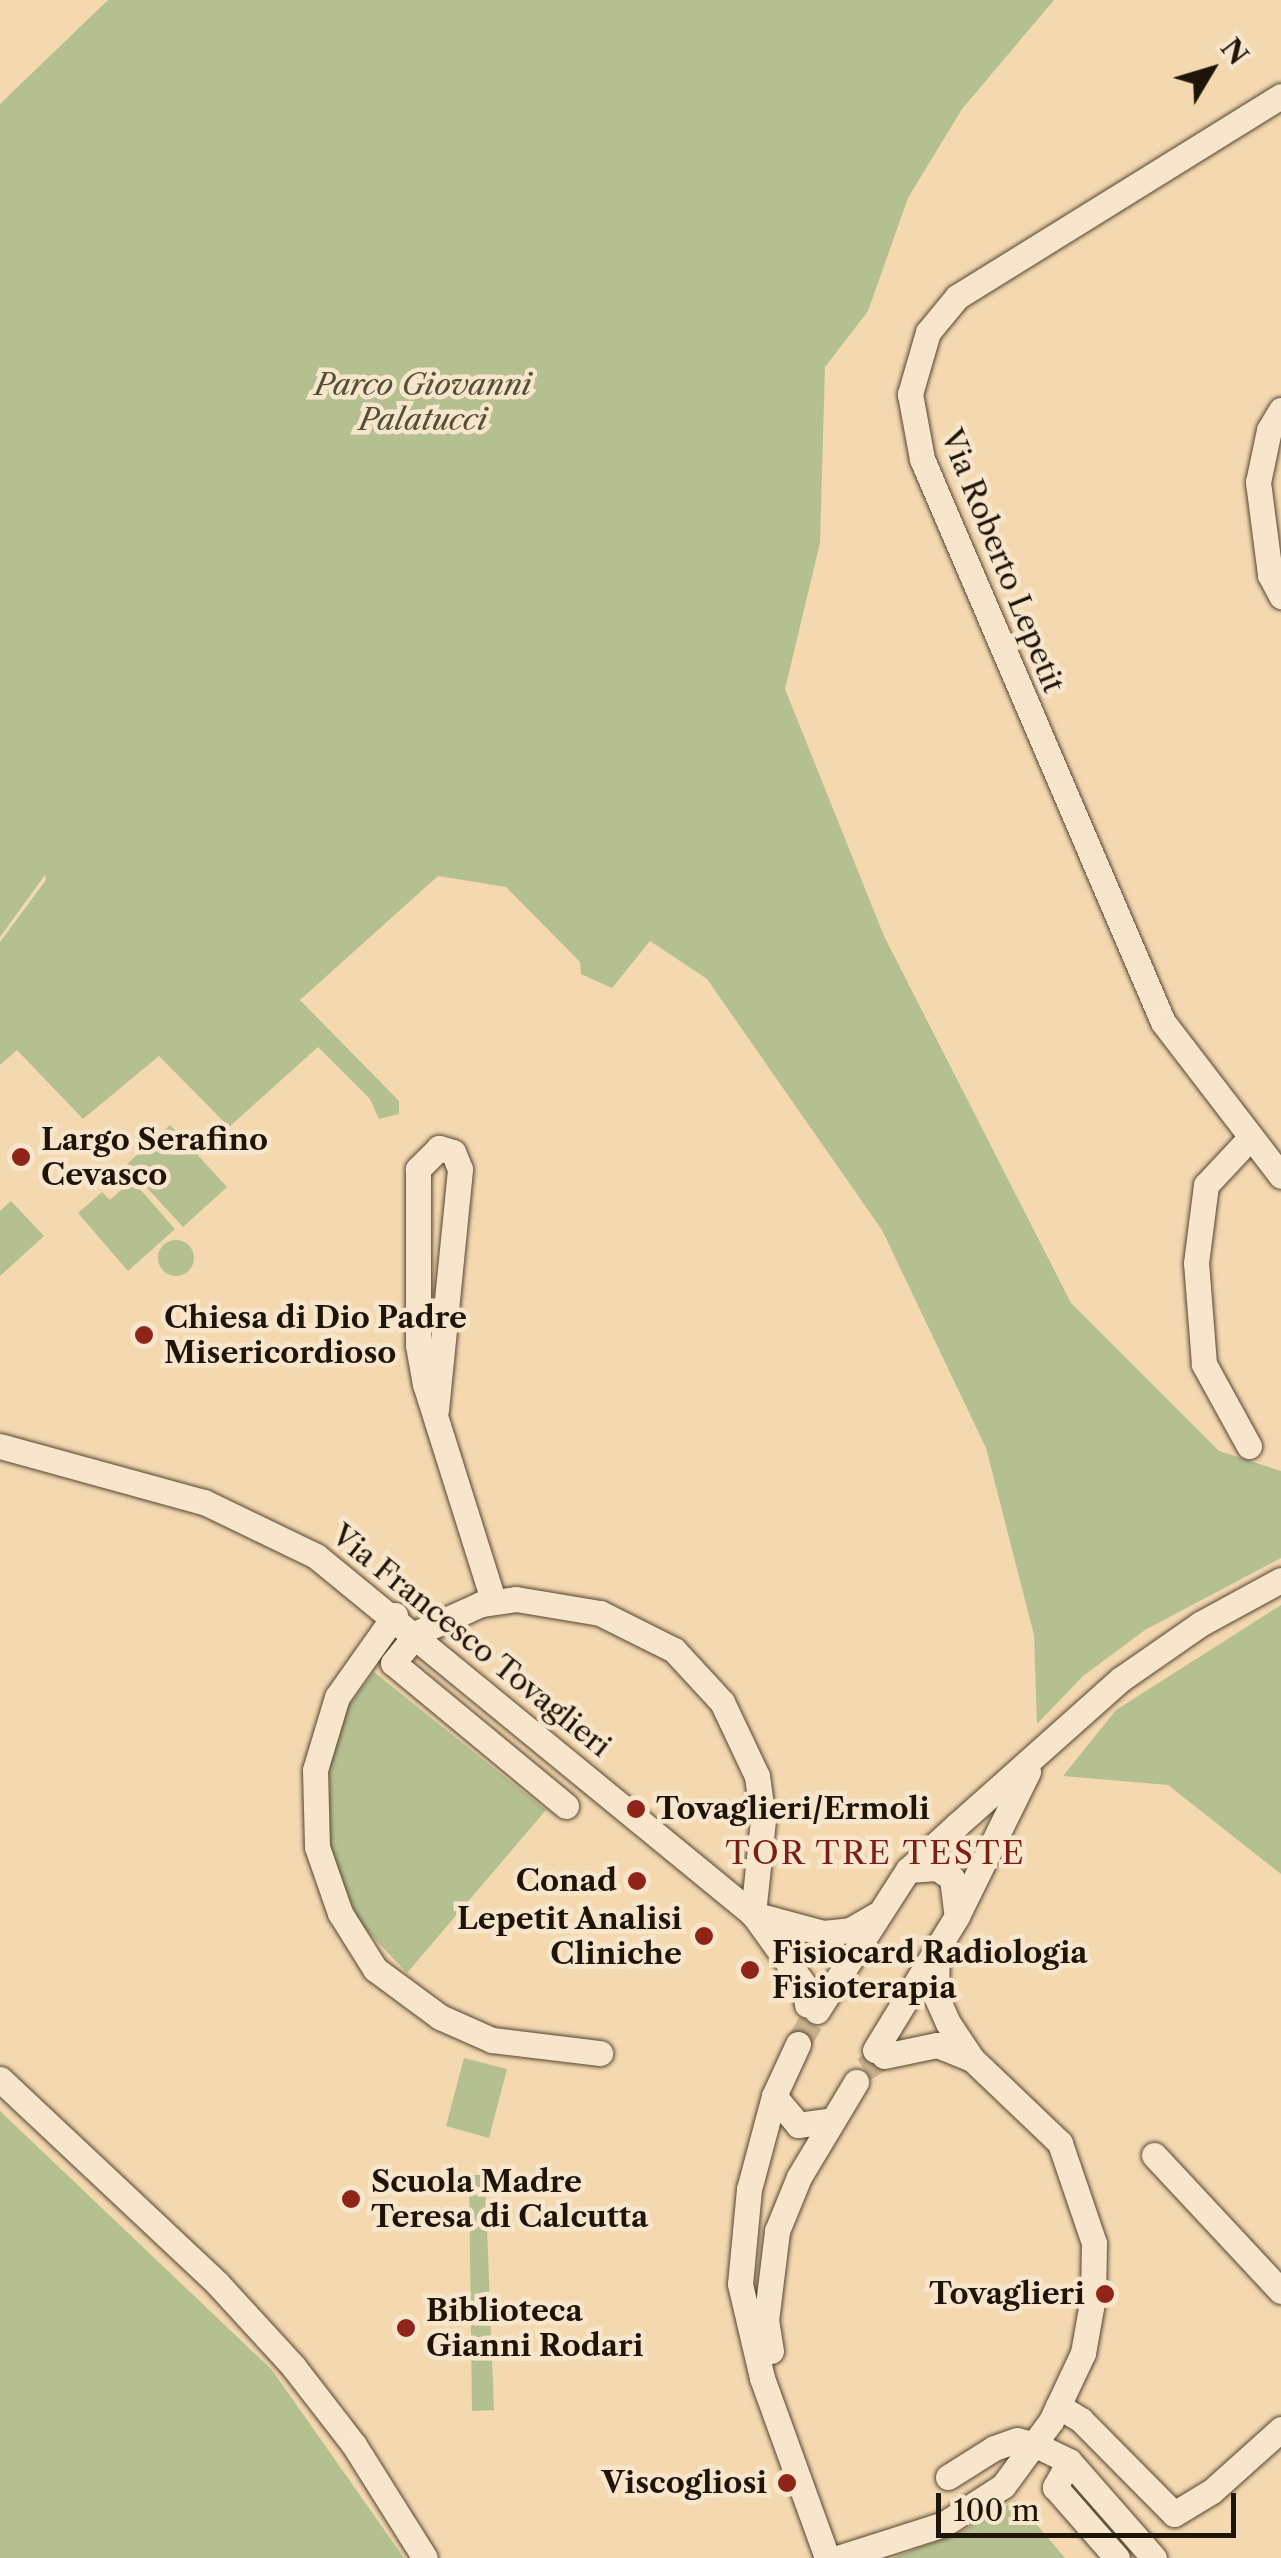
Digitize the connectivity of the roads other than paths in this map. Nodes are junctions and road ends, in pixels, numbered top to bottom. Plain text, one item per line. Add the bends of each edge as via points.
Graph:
1 (1281, 96) edge
2 (1281, 410) edge
3 (1259, 499) junction
4 (1281, 525) edge
5 (1281, 596) edge
6 (1250, 1138) junction
7 (1281, 1176) edge
8 (436, 1410) junction
9 (0, 1446) edge
10 (1249, 1446) dead end
11 (1281, 1580) edge
12 (493, 1600) junction
13 (395, 1614) junction
14 (417, 1634) junction
15 (1038, 1754) junction
16 (566, 1806) dead end
17 (908, 1870) junction
18 (752, 1914) junction
19 (876, 1915) junction
20 (957, 1916) junction
21 (937, 1946) junction
22 (798, 2044) tunnel mouth
23 (600, 2053) dead end
24 (972, 2059) junction
25 (0, 2079) edge
26 (856, 2082) tunnel mouth
27 (774, 2096) junction
28 (833, 2120) junction
29 (1154, 2155) dead end
30 (1281, 2292) edge
31 (1058, 2406) junction
32 (782, 2425) junction
33 (1281, 2429) edge
34 (1036, 2445) junction
35 (1069, 2461) junction
36 (948, 2477) dead end
37 (425, 2558) edge
38 (828, 2558) edge
39 (838, 2558) edge
40 (1117, 2558) edge
41 (1154, 2558) edge

1 - 6 street, Via Roberto Lepetit via 957,297 928,332 910,394 922,459 1111,909 1163,1022
2 - 3 street via 1270,430
3 - 4 street
3 - 5 street via 1270,576
6 - 7 street, Via Roberto Lepetit
6 - 10 street via 1206,1185 1196,1263 1204,1364
8 - 8 street via 460,1169 452,1152 438,1148 418,1169 416,1260 418,1346
8 - 12 street
9 - 13 street, Via Francesco Tovaglieri via 147,1484 247,1519 316,1556
11 - 15 street via 1200,1624 1121,1679
12 - 14 street
12 - 18 street via 564,1604 620,1620 674,1650 713,1690 740,1733 759,1788 762,1844
13 - 14 street, Via Francesco Tovaglieri
13 - 23 street via 338,1697 315,1770 317,1846 340,1913 375,1969 440,2017 492,2040
14 - 16 street via 393,1663
14 - 18 street, Via Francesco Tovaglieri
15 - 17 street
15 - 20 street
17 - 19 street
17 - 20 street via 937,1868 952,1878
18 - 19 street via 823,1933 850,1930
18 - 19 street via 804,1986 812,2008
20 - 21 street
21 - 24 street via 936,1996
21 - 24 street via 880,2053 936,2045
22 - 27 street
24 - 31 street via 1060,2143 1094,2243 1083,2353
25 - 37 street via 217,2284 293,2366 354,2445
26 - 28 street
27 - 28 street via 798,2124
27 - 32 street via 748,2190 740,2284 762,2378
28 - 32 street via 777,2231 766,2321
29 - 30 street
31 - 33 street via 1081,2420 1174,2514 1212,2491
31 - 34 street
32 - 38 street
34 - 35 street
34 - 36 street via 1017,2440 994,2448
34 - 39 street via 980,2506
35 - 40 street via 1055,2487
35 - 41 street

